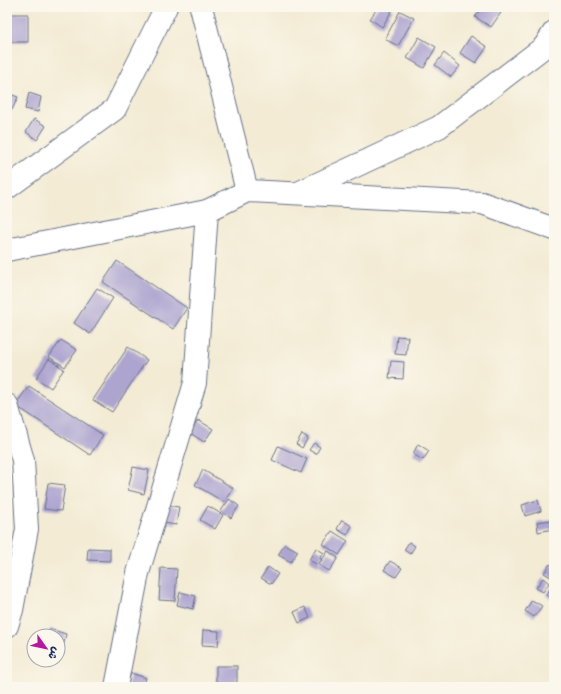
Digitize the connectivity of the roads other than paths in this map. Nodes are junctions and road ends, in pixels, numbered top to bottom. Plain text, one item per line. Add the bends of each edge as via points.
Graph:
1 (166, 7) edge
2 (201, 7) edge
3 (551, 41) edge
4 (7, 188) edge
5 (247, 191) junction
6 (297, 193) junction
7 (207, 211) junction
8 (554, 229) edge
9 (7, 250) edge
10 (7, 405) edge
11 (7, 626) edge
12 (116, 687) edge

1 - 4 street via 115,110
2 - 5 street
3 - 6 street via 439,127
5 - 6 street
5 - 7 street
6 - 8 street via 482,203
7 - 9 street
7 - 12 street via 195,383 138,573
10 - 11 street via 23,460 27,529

